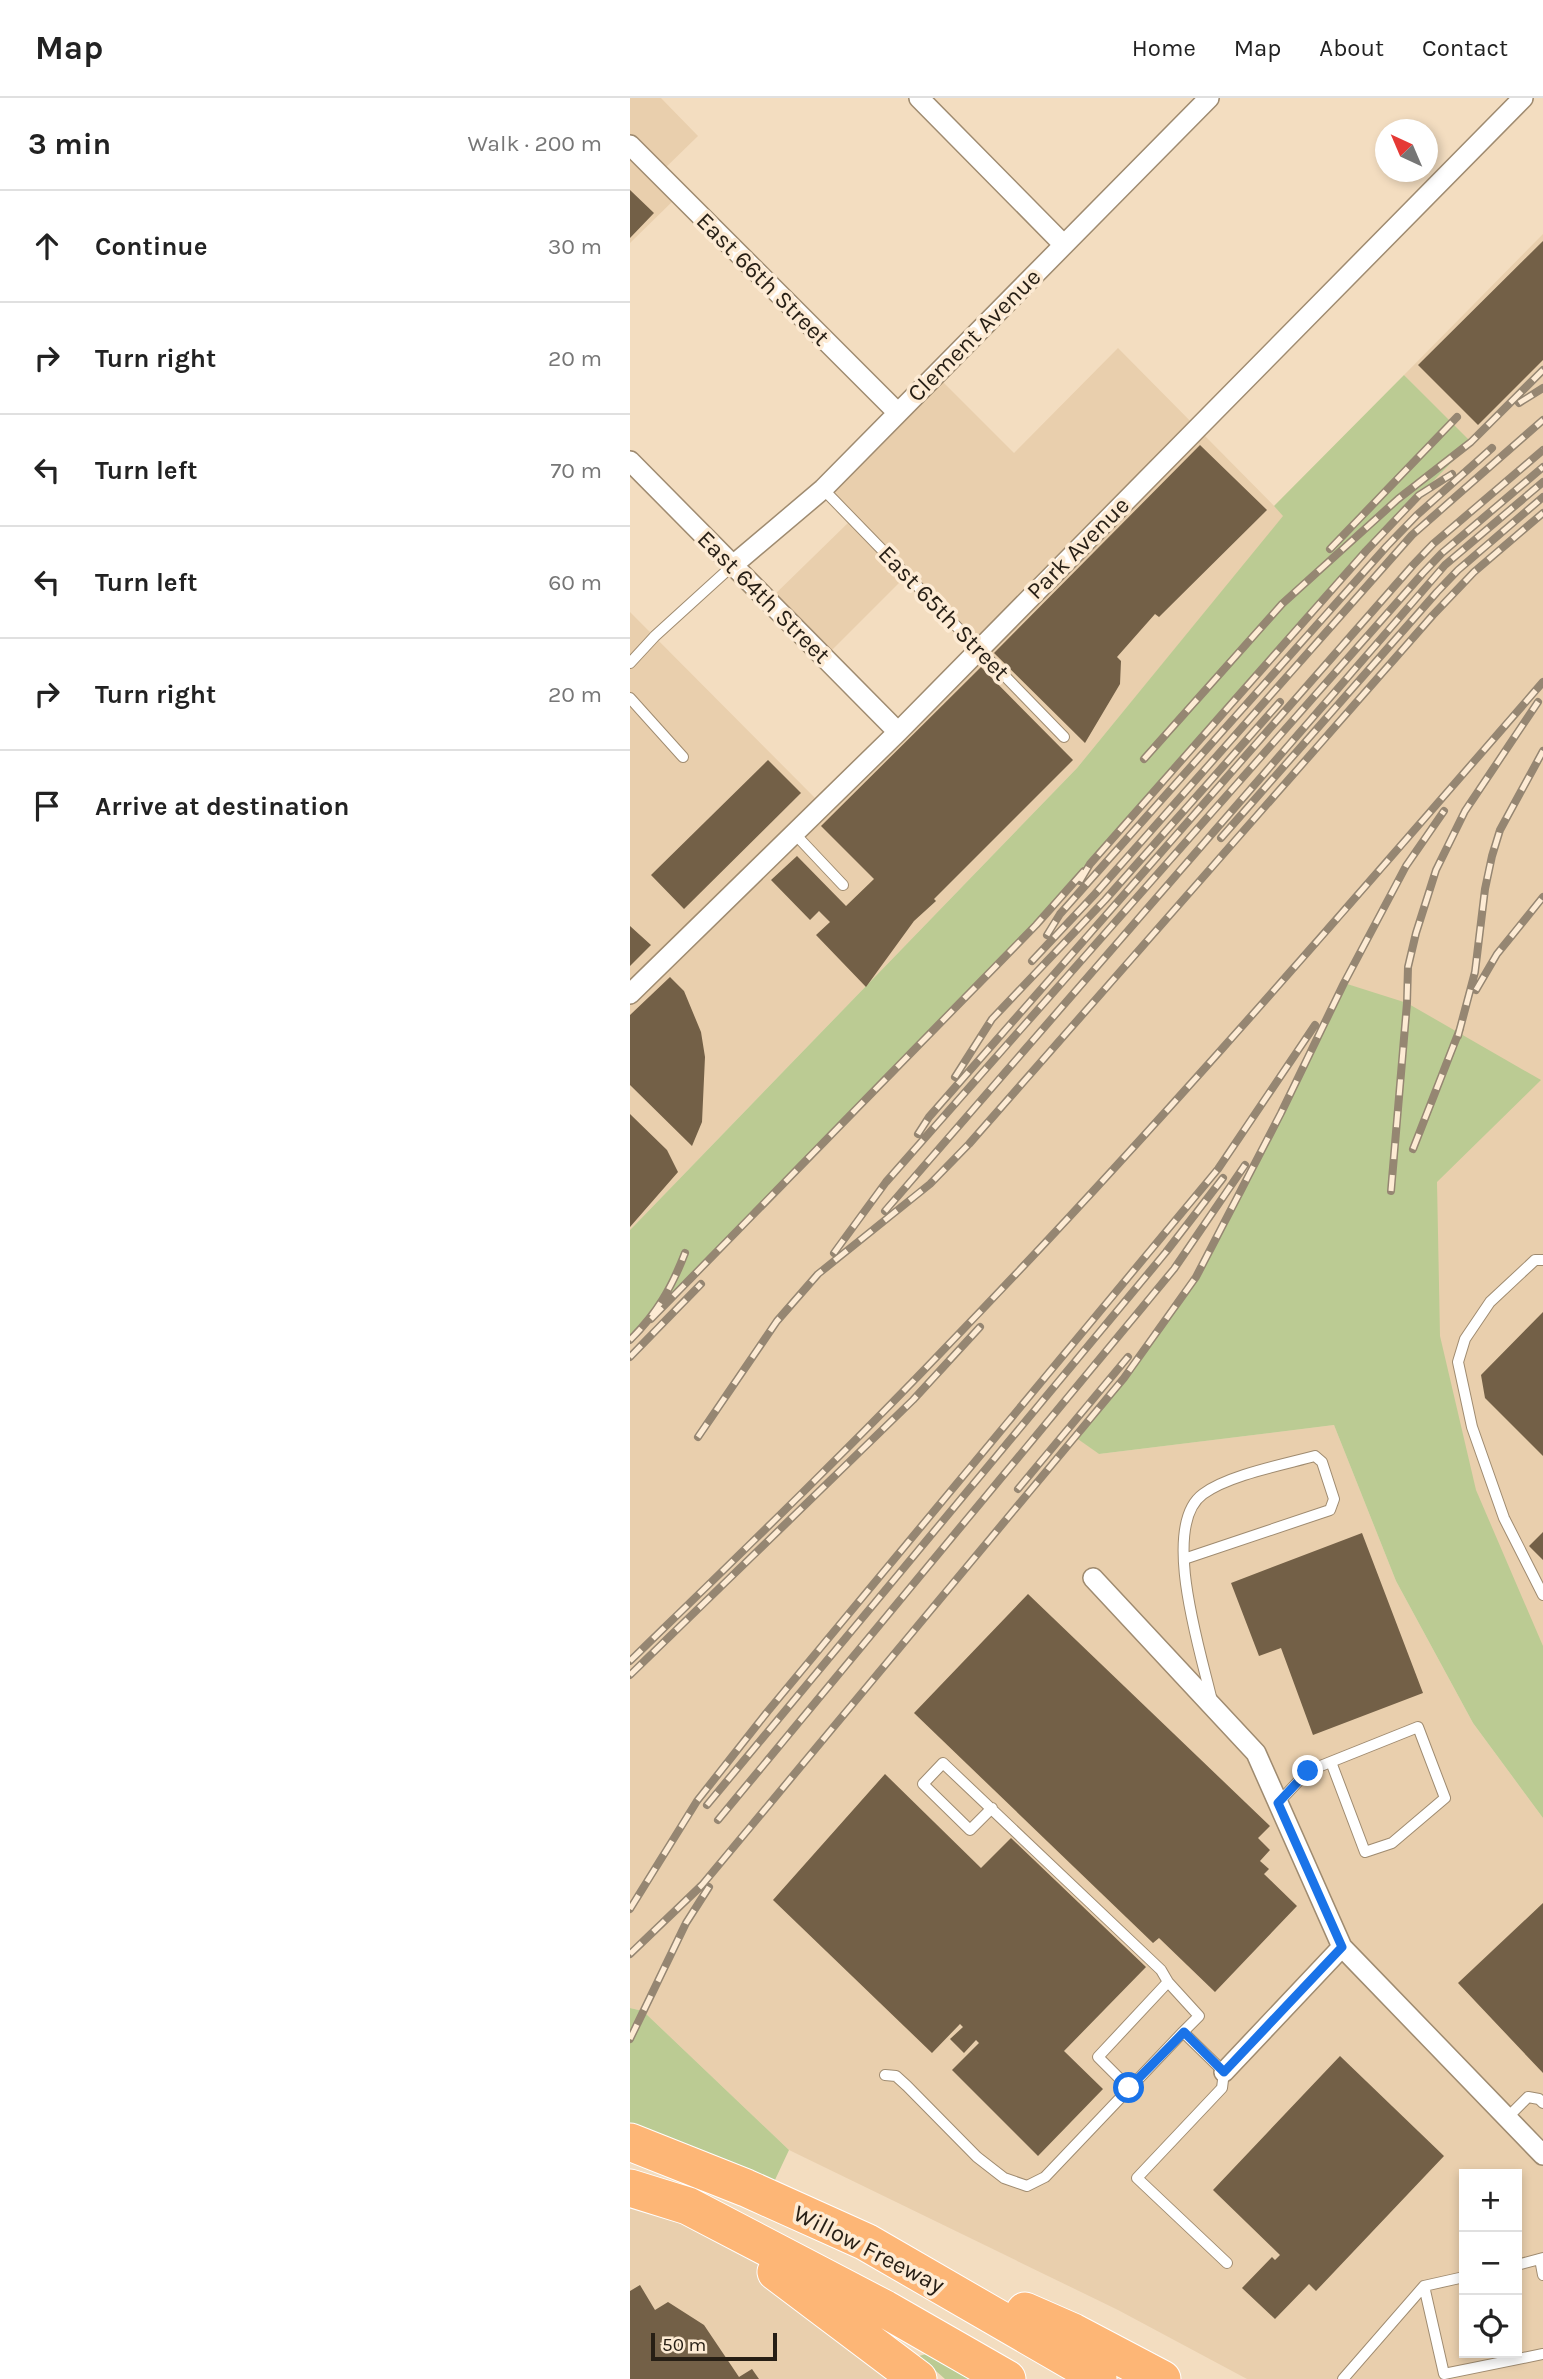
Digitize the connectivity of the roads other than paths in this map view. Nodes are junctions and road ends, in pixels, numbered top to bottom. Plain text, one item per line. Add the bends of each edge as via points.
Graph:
1 (919, 98) edge
2 (1209, 98) edge
3 (1523, 98) edge
4 (630, 145) edge
5 (1064, 245) junction
6 (897, 412) junction
7 (630, 461) edge
8 (823, 489) junction
9 (733, 566) junction
10 (979, 648) junction
11 (630, 663) edge
12 (630, 698) edge
13 (898, 732) junction
14 (1064, 737) dead end
15 (683, 757) dead end
16 (794, 833) junction
17 (843, 886) dead end
18 (630, 994) edge
19 (1543, 1260) edge
20 (1184, 1559) junction
21 (1093, 1578) dead end
22 (1543, 1595) edge
23 (1214, 1708) junction
24 (1331, 1762) junction
25 (1278, 1803) junction
26 (992, 1808) junction
27 (1342, 1947) junction
28 (1168, 1982) junction
29 (1184, 2032) junction
30 (1224, 2072) junction
31 (885, 2075) dead end
32 (1129, 2088) junction
33 (1543, 2103) edge
34 (1507, 2118) junction
35 (630, 2142) edge
36 (1543, 2155) edge
37 (630, 2188) edge
38 (688, 2206) junction
39 (866, 2242) junction
40 (1542, 2259) edge
41 (1227, 2263) dead end
42 (1522, 2263) edge
43 (1543, 2275) edge
44 (1459, 2278) edge
45 (1424, 2287) junction
46 (1543, 2354) edge
47 (1443, 2376) edge
48 (918, 2379) edge
49 (1007, 2379) edge
50 (1098, 2379) edge
51 (1162, 2379) edge
52 (1343, 2379) edge

1 - 5 street
2 - 5 street, Clement Avenue
3 - 10 street, Park Avenue
4 - 6 street, East 66th Street
5 - 6 street, Clement Avenue
6 - 8 street, Clement Avenue
7 - 9 street, East 64th Street
8 - 9 street, Clement Avenue
8 - 10 lane, East 65th Street
9 - 11 lane
9 - 13 street, East 64th Street
10 - 13 street, Park Avenue
10 - 14 lane, East 65th Street
12 - 15 lane
13 - 16 street, Park Avenue
16 - 17 lane
16 - 18 street, Park Avenue
19 - 22 lane via 1535,1260 1490,1303 1465,1339 1458,1362 1472,1427 1504,1518
20 - 20 lane via 1187,1515 1200,1495 1222,1483 1315,1456 1322,1462 1334,1499 1330,1510
20 - 23 lane via 1186,1588
21 - 23 street
23 - 25 street via 1256,1753
24 - 24 lane via 1418,1727 1446,1798 1392,1843 1365,1852
24 - 25 lane via 1308,1771
25 - 27 street
26 - 26 lane via 943,1763 923,1784 970,1830
26 - 28 lane via 1161,1970
27 - 30 street
27 - 34 street
28 - 29 lane via 1199,2017
28 - 32 lane via 1097,2057
29 - 30 lane
29 - 32 lane
30 - 41 lane via 1222,2088 1137,2178
31 - 32 lane via 902,2081 977,2157 1004,2178 1027,2186 1045,2177
33 - 34 lane via 1528,2097
34 - 36 street
35 - 39 highway, Willow Freeway
37 - 38 highway, Willow Freeway
38 - 48 highway
38 - 49 highway, Willow Freeway
39 - 50 highway, Willow Freeway
39 - 51 highway via 1073,2332
40 - 42 lane
40 - 43 lane
44 - 45 lane
45 - 47 lane
45 - 52 lane
46 - 47 lane

